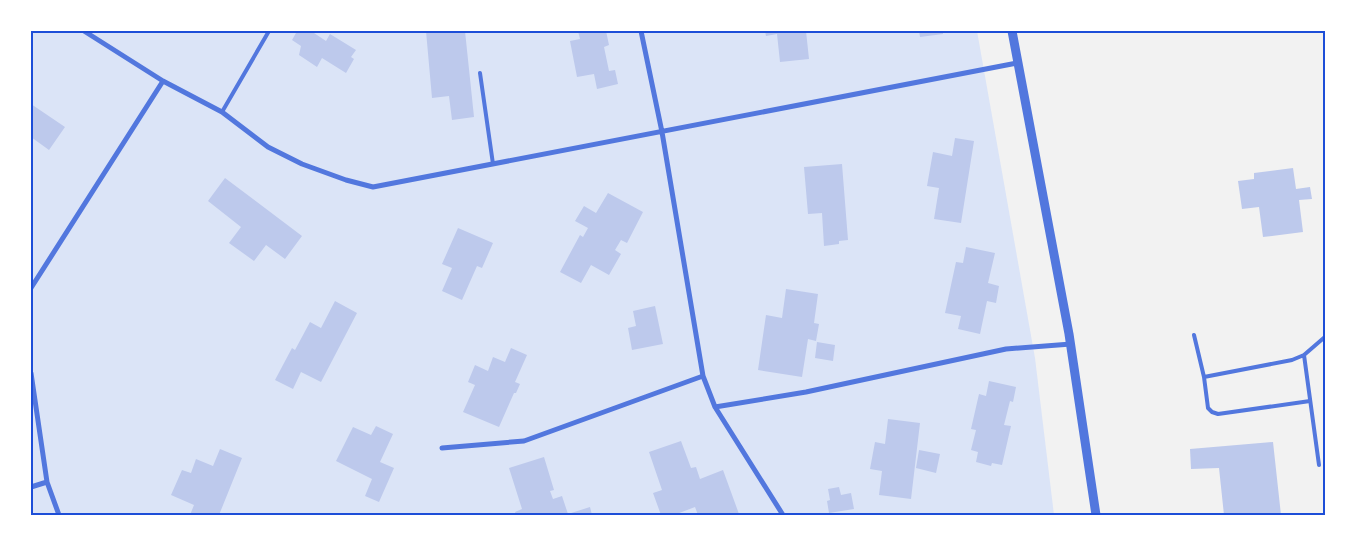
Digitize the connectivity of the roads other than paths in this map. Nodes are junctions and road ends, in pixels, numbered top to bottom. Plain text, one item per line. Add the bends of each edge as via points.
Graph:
1 (84, 31) edge
2 (269, 31) edge
3 (642, 31) edge
4 (1012, 31) edge
5 (1018, 63) junction
6 (480, 73) dead end
7 (163, 81) junction
8 (222, 112) junction
9 (662, 132) junction
10 (493, 164) junction
11 (31, 288) edge
12 (1194, 334) dead end
13 (1326, 336) edge
14 (1071, 344) junction
15 (1304, 355) junction
16 (31, 373) edge
17 (703, 376) junction
18 (1204, 377) junction
19 (1310, 401) junction
20 (715, 407) junction
21 (442, 448) dead end
22 (1319, 465) dead end
23 (47, 482) junction
24 (31, 487) edge
25 (59, 515) edge
26 (783, 515) edge
27 (1096, 515) edge

1 - 7 street
2 - 8 lane
3 - 9 street
4 - 5 street
5 - 9 street
5 - 14 street
6 - 10 lane
7 - 8 street
7 - 11 street
8 - 10 street via 268,147 302,164 373,187
9 - 10 street
9 - 17 street
12 - 18 lane
13 - 15 lane
14 - 20 street via 1006,349 806,392
14 - 27 street
15 - 18 lane
15 - 19 lane
16 - 23 street
17 - 20 street
17 - 21 street via 524,441
18 - 19 lane via 1208,408 1218,414
19 - 22 lane
20 - 26 street
23 - 24 street
23 - 25 street

